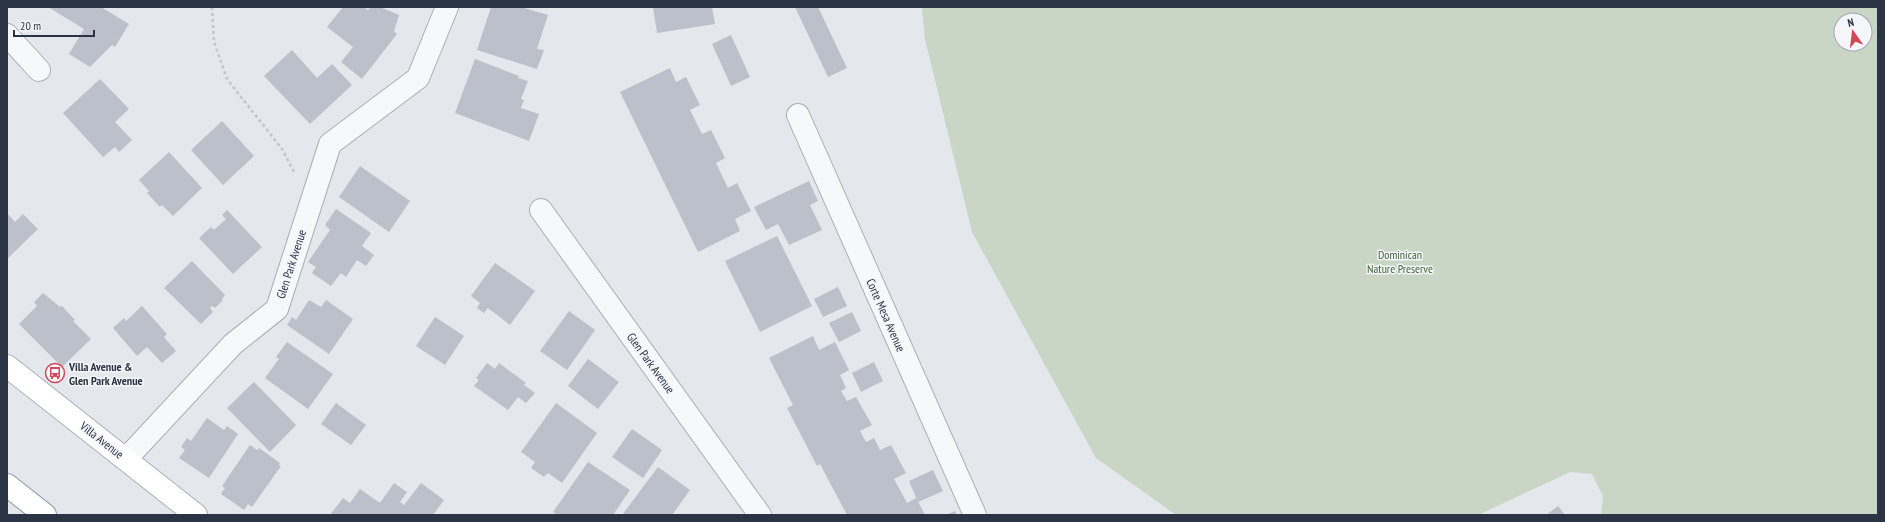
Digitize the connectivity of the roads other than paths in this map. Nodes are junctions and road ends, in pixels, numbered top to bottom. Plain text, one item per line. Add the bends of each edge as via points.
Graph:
1 (447, 7) edge
2 (7, 35) edge
3 (39, 70) dead end
4 (798, 115) dead end
5 (541, 210) dead end
6 (7, 366) edge
7 (126, 458) junction
8 (7, 485) edge
9 (45, 515) edge
10 (196, 515) edge
11 (760, 515) edge
12 (975, 515) edge

1 - 7 street, Glen Park Avenue via 418,78 330,144 277,309 233,344
2 - 3 street
4 - 12 street, Corte Mesa Avenue
5 - 11 street, Glen Park Avenue
6 - 7 main road, Villa Avenue
7 - 10 main road, Villa Avenue
8 - 9 main road

